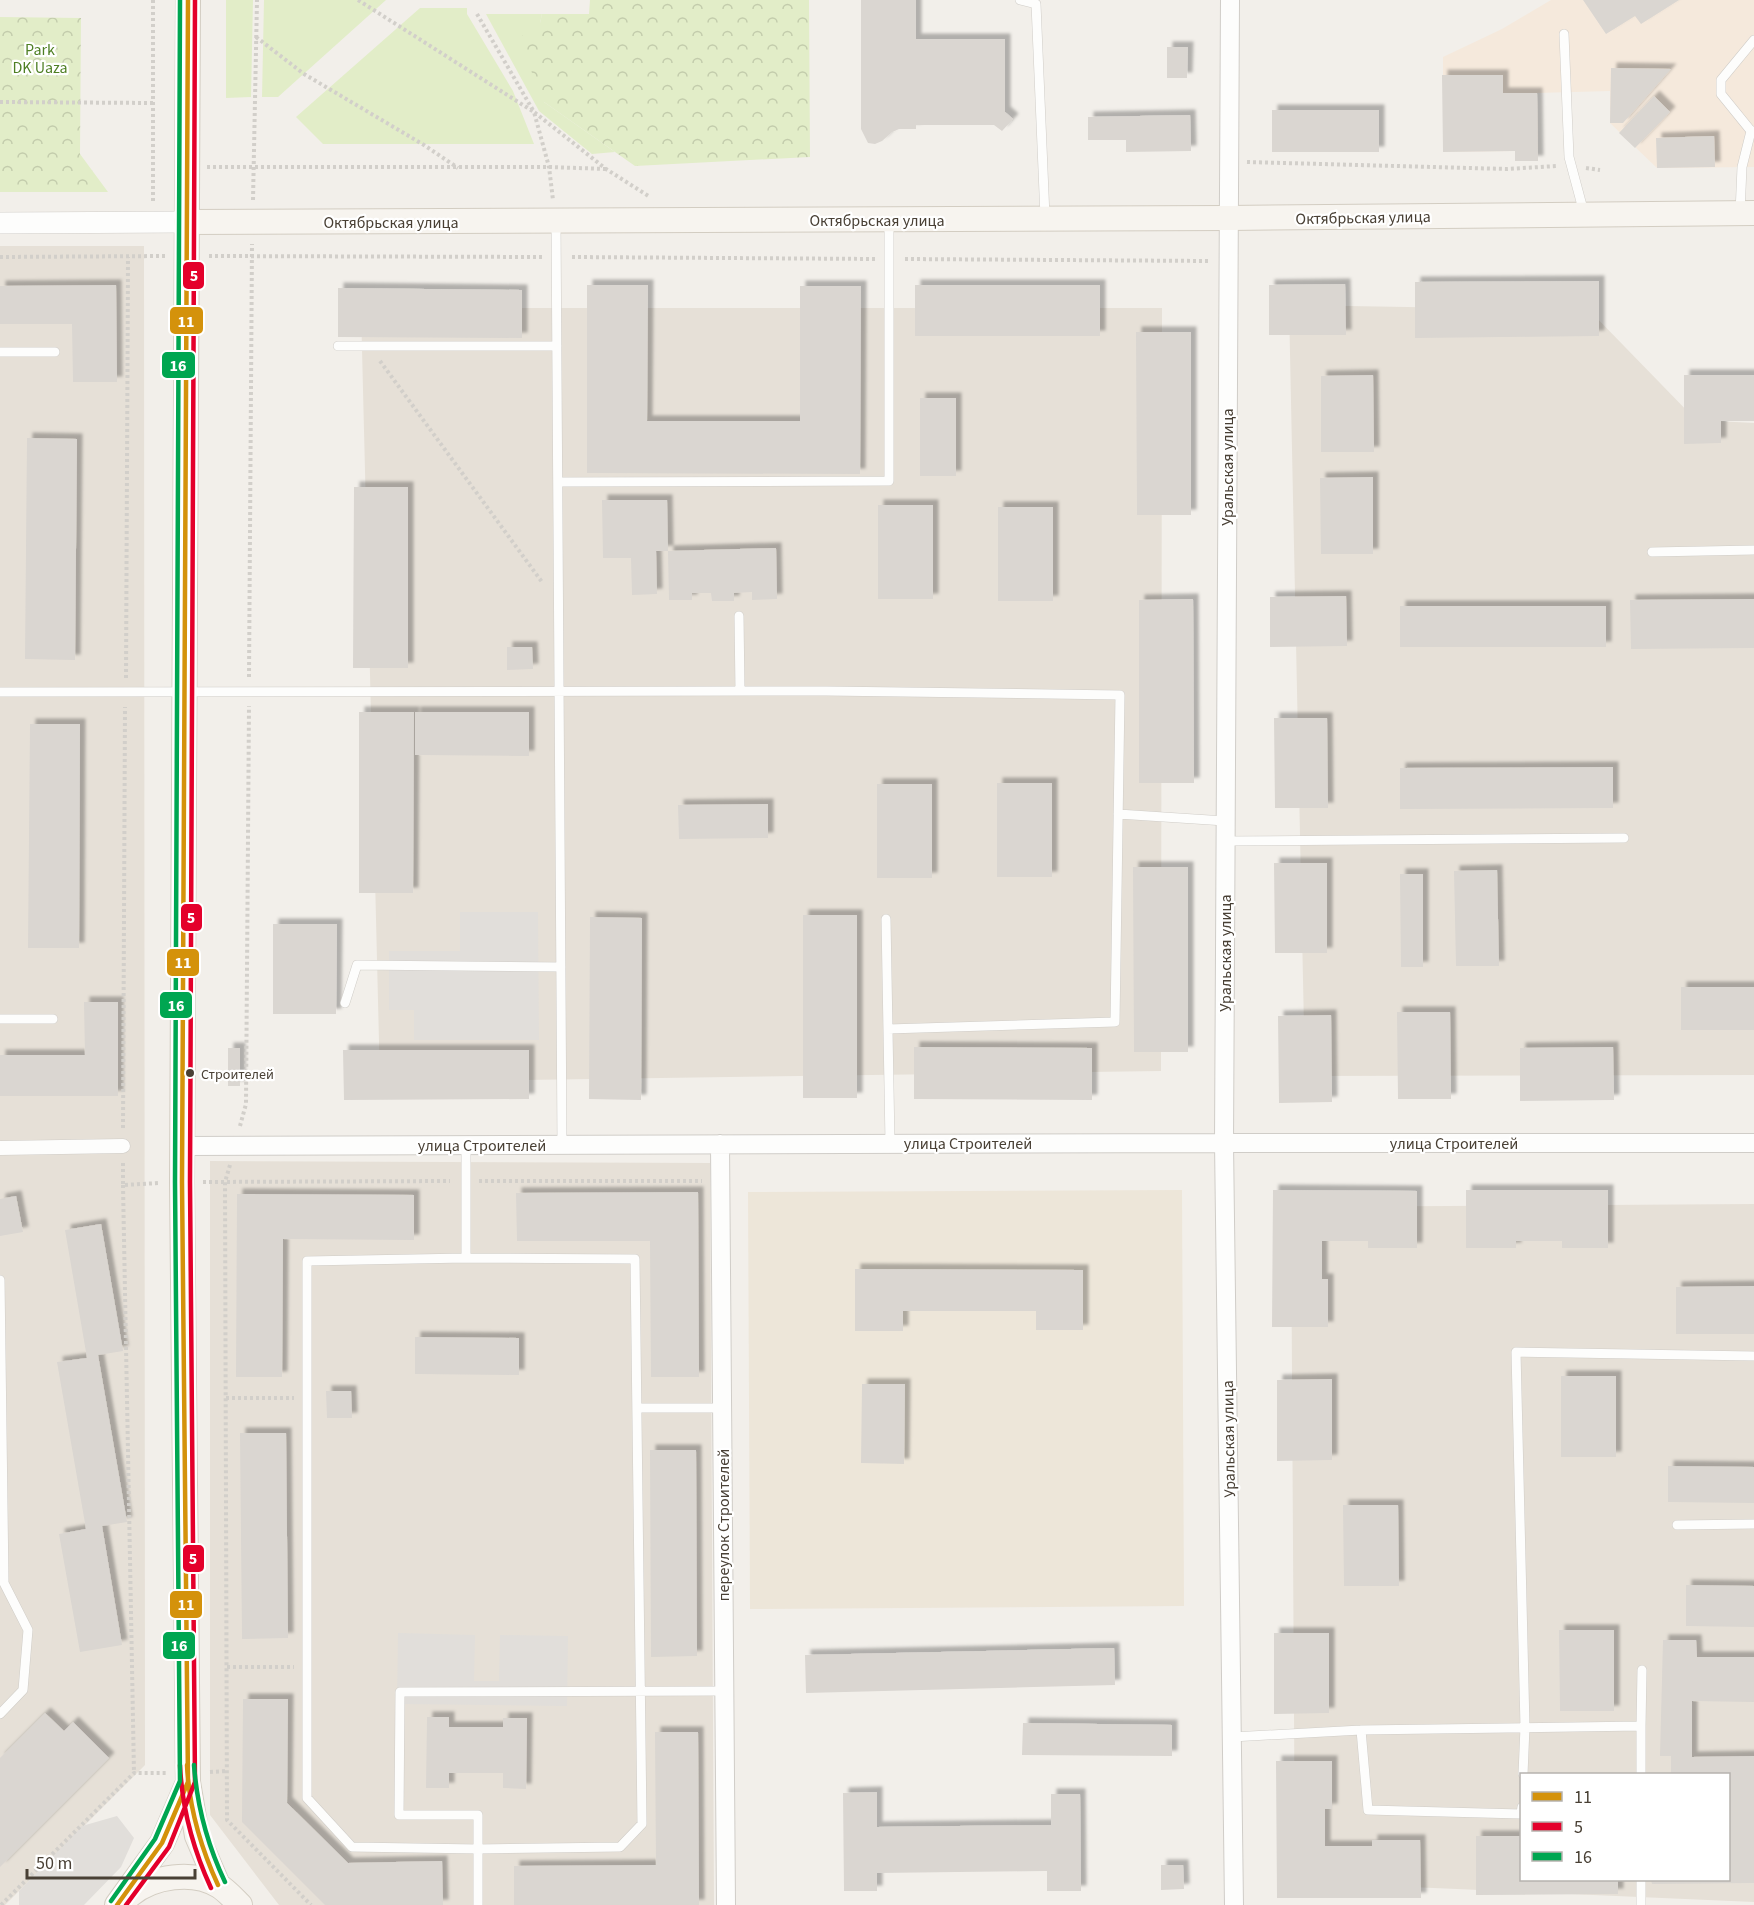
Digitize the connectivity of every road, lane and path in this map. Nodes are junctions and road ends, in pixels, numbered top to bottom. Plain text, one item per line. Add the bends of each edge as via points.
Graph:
1 (153, 0) edge
2 (188, 0) edge
3 (257, 0) edge
4 (358, 0) edge
5 (1020, 0) edge
6 (1230, 0) edge
7 (477, 14) dead end
8 (1564, 34) dead end
9 (256, 37) junction
10 (1754, 40) edge
11 (0, 102) edge
12 (153, 104) junction
13 (534, 112) junction
14 (1753, 131) edge
15 (1228, 162) junction
16 (1572, 166) junction
17 (188, 167) junction
18 (549, 167) junction
19 (255, 168) junction
20 (459, 168) junction
21 (606, 169) junction
22 (1600, 170) dead end
23 (652, 198) dead end
24 (1747, 213) edge
25 (1584, 215) junction
26 (1228, 218) junction
27 (1046, 219) junction
28 (889, 220) junction
29 (556, 221) junction
30 (153, 222) junction
31 (186, 222) junction
32 (252, 222) junction
33 (0, 223) edge
34 (185, 256) junction
35 (252, 256) junction
36 (0, 257) edge
37 (556, 257) junction
38 (889, 259) junction
39 (1228, 261) junction
40 (338, 346) dead end
41 (369, 346) junction
42 (557, 346) junction
43 (0, 352) edge
44 (55, 352) dead end
45 (558, 482) junction
46 (1754, 550) edge
47 (1652, 552) dead end
48 (559, 605) junction
49 (739, 616) dead end
50 (184, 691) junction
51 (249, 691) junction
52 (560, 691) junction
53 (740, 691) junction
54 (0, 692) edge
55 (1118, 814) junction
56 (1226, 821) junction
57 (1624, 838) dead end
58 (1226, 841) junction
59 (886, 919) dead end
60 (561, 967) junction
61 (345, 1003) dead end
62 (0, 1019) edge
63 (53, 1019) dead end
64 (888, 1029) junction
65 (246, 1104) dead end
66 (890, 1143) junction
67 (1224, 1143) junction
68 (1754, 1143) edge
69 (562, 1144) junction
70 (720, 1144) junction
71 (466, 1145) junction
72 (123, 1146) dead end
73 (183, 1146) junction
74 (0, 1148) edge
75 (466, 1181) junction
76 (708, 1181) dead end
77 (123, 1185) dead end
78 (466, 1258) junction
79 (0, 1280) edge
80 (1754, 1356) edge
81 (226, 1398) junction
82 (307, 1398) junction
83 (722, 1407) junction
84 (638, 1408) junction
85 (1754, 1524) edge
86 (1677, 1525) dead end
87 (227, 1667) junction
88 (307, 1667) junction
89 (1642, 1670) dead end
90 (724, 1691) junction
91 (640, 1692) junction
92 (0, 1714) edge
93 (1641, 1726) junction
94 (1525, 1727) junction
95 (1361, 1730) junction
96 (1232, 1737) junction
97 (1523, 1773) edge
98 (1641, 1773) edge
99 (188, 1782) junction
100 (1520, 1814) edge
101 (478, 1849) junction
102 (1641, 1881) edge
103 (218, 1886) junction
104 (1, 1905) edge
105 (118, 1905) edge
106 (240, 1905) edge
107 (311, 1905) edge
108 (478, 1905) edge
109 (726, 1905) edge
110 (1234, 1905) edge
111 (1641, 1905) edge

1 - 12 path
2 - 17 main road
3 - 9 path
4 - 13 path
5 - 27 lane via 1036,4
6 - 15 street, Уральская улица
7 - 13 path
8 - 16 lane
9 - 19 path
9 - 20 path via 304,74
10 - 14 lane via 1721,80 1721,94
11 - 12 path
12 - 30 path
13 - 18 path
13 - 21 path
14 - 24 lane via 1742,167
15 - 16 path via 1508,169
15 - 26 street, Уральская улица
16 - 22 path
16 - 25 lane
17 - 19 path
17 - 31 main road
18 - 20 path
18 - 21 path
18 - 29 path
19 - 20 path
19 - 32 path
21 - 23 path
24 - 25 main road, Октябрьская улица
25 - 26 main road, Октябрьская улица
26 - 27 main road, Октябрьская улица
26 - 39 street, Уральская улица
27 - 28 main road, Октябрьская улица
28 - 29 main road, Октябрьская улица
28 - 38 lane
29 - 32 main road, Октябрьская улица
29 - 37 lane
30 - 31 street, Октябрьская улица
30 - 33 street, Октябрьская улица
31 - 32 main road, Октябрьская улица
31 - 34 main road
32 - 35 path
34 - 35 path
34 - 36 path
34 - 50 main road
35 - 37 path
35 - 51 path
37 - 38 path
37 - 42 lane
38 - 39 path
38 - 45 lane via 889,481
39 - 56 street, Уральская улица
40 - 41 lane
41 - 42 lane
41 - 48 path
42 - 45 lane
43 - 44 lane
45 - 48 lane
46 - 47 lane
48 - 52 lane
49 - 53 lane
50 - 51 lane
50 - 54 lane
50 - 73 main road
51 - 52 lane
51 - 65 path
52 - 53 lane
52 - 60 lane
53 - 55 lane via 1120,696
55 - 56 lane
55 - 64 lane via 1115,1022
56 - 58 street, Уральская улица
57 - 58 lane
58 - 67 street, Уральская улица
59 - 64 lane
60 - 61 lane via 357,965
60 - 69 lane
62 - 63 lane
64 - 66 lane
66 - 67 street, улица Строителей
66 - 70 street, улица Строителей
67 - 68 street, улица Строителей
67 - 96 street, Уральская улица
69 - 70 street, улица Строителей
69 - 71 street, улица Строителей
70 - 83 street, переулок Строителей
71 - 73 street, улица Строителей
71 - 75 lane
72 - 74 street
73 - 99 main road
75 - 76 path
75 - 78 lane
75 - 81 path via 225,1182
77 - 104 path via 134,1773
78 - 82 lane via 307,1261
78 - 84 lane via 635,1259
79 - 92 lane via 3,1583 28,1630 23,1690
80 - 94 lane via 1516,1352
81 - 82 path
81 - 87 path
82 - 88 lane
83 - 84 lane
83 - 90 street, переулок Строителей
84 - 91 lane
85 - 86 lane
87 - 88 path
87 - 107 path via 227,1820
88 - 101 lane via 307,1798 352,1847
89 - 93 lane
90 - 91 lane
90 - 109 street, переулок Строителей
91 - 101 lane via 642,1824 620,1847
91 - 101 lane via 400,1692 399,1815 478,1815
93 - 94 lane
93 - 98 lane
94 - 95 lane
94 - 97 lane
95 - 96 lane
95 - 100 lane via 1368,1810
96 - 110 street, Уральская улица
99 - 103 main road via 197,1836
99 - 105 main road via 162,1843
101 - 108 lane
102 - 111 lane
103 - 105 main road via 186,1877 166,1878 137,1889
103 - 106 main road

